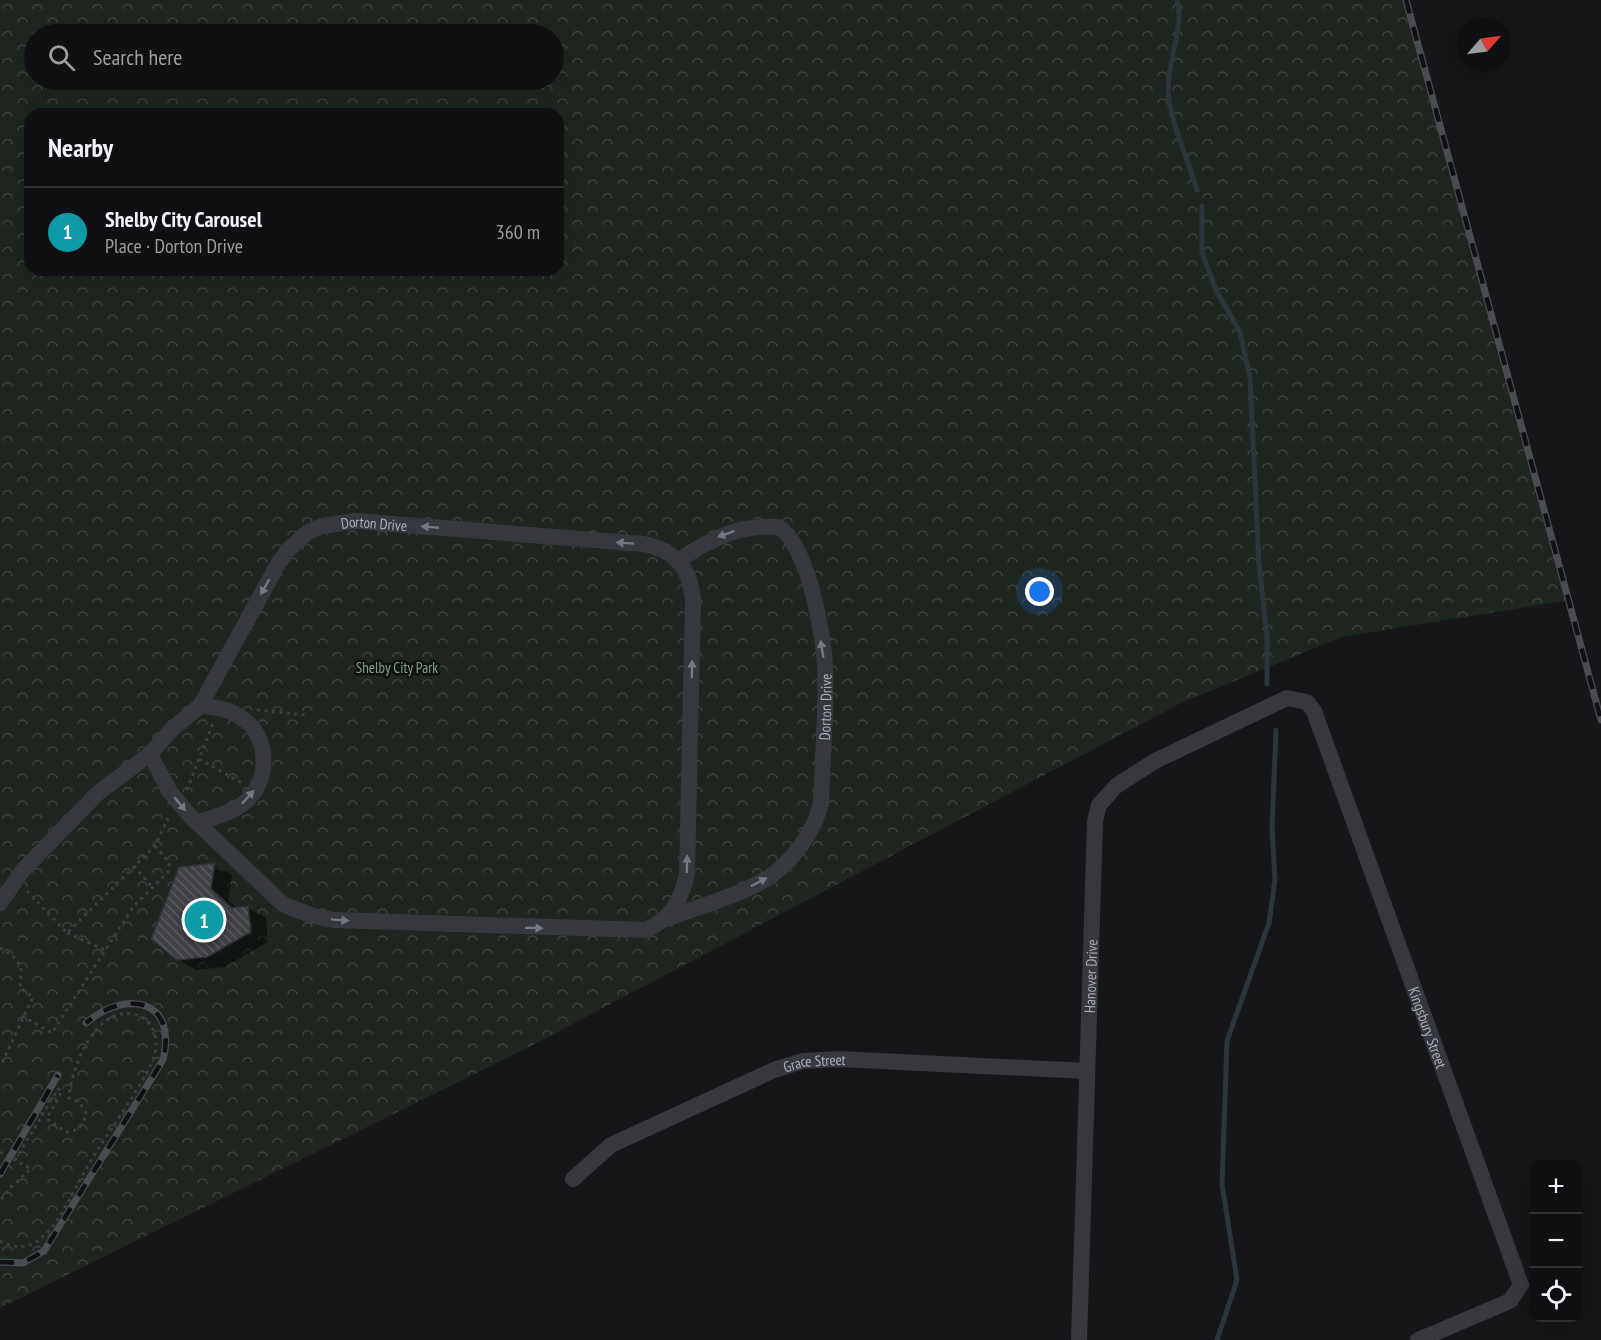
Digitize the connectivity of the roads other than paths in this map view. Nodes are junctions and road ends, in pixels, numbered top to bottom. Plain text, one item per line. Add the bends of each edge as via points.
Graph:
1 (679, 560) junction
2 (200, 706) junction
3 (1265, 709) joint
4 (150, 754) junction
5 (197, 823) junction
6 (0, 903) edge
7 (666, 919) junction
8 (1086, 1071) junction
9 (573, 1179) dead end
10 (1079, 1340) edge
11 (1418, 1340) edge

1 -> 2 street, Dorton Drive via 658,547 644,544 377,522 322,526 298,540 278,564
7 -> 1 street via 678,903 687,874 693,601 690,579
7 -> 1 street, Dorton Drive via 768,878 801,846 816,824 821,804 825,666 818,617 792,540 778,527 744,528 713,539
2 - 4 street, Dorton Drive
5 -> 2 street via 236,808 255,790 264,769 261,743 249,724
3 - 8 street, Hanover Drive via 1155,761 1116,786 1099,805 1095,822
3 - 11 street, Kingsbury Street via 1287,698 1307,702 1314,711 1521,1285 1510,1301
4 -> 5 street, Dorton Drive via 170,792
4 - 6 street, Dorton Drive via 99,792 16,880
5 -> 7 street, Dorton Drive via 284,905 312,916 632,932
8 - 9 street, Grace Street via 839,1059 803,1061 774,1070 611,1145
8 - 10 street, Hanover Drive

